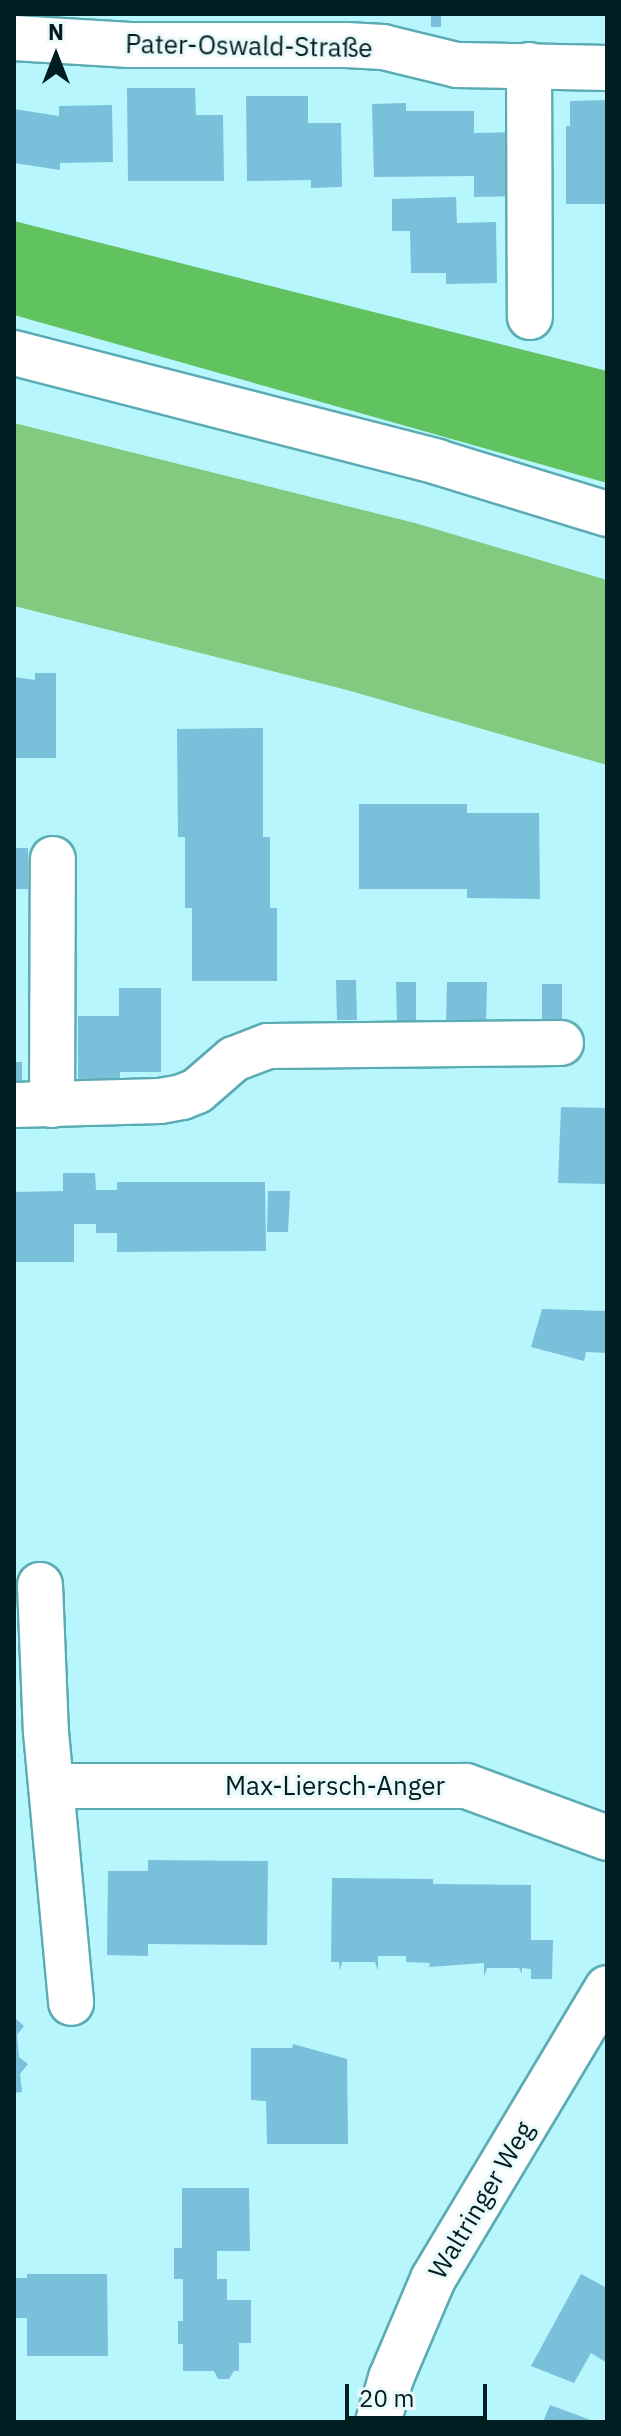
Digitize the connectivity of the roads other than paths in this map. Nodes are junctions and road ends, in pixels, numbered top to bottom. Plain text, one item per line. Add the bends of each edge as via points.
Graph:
1 (14, 38) edge
2 (529, 65) junction
3 (607, 68) edge
4 (530, 317) dead end
5 (14, 353) edge
6 (607, 514) edge
7 (53, 859) dead end
8 (561, 1043) dead end
9 (33, 1105) edge
10 (40, 1585) dead end
11 (53, 1786) junction
12 (607, 1838) edge
13 (607, 1988) edge
14 (71, 2003) dead end
15 (378, 2422) edge

1 - 2 street, Pater-Oswald-Straße via 130,45 346,45 383,47 457,65
2 - 3 street, Pater-Oswald-Straße
2 - 4 street
5 - 6 street via 437,462
7 - 9 street
8 - 9 street via 268,1046 234,1059 197,1091 182,1097
10 - 11 street
11 - 12 street, Max-Liersch-Anger via 466,1786
11 - 14 street
13 - 15 street, Waltringer Weg via 433,2279

